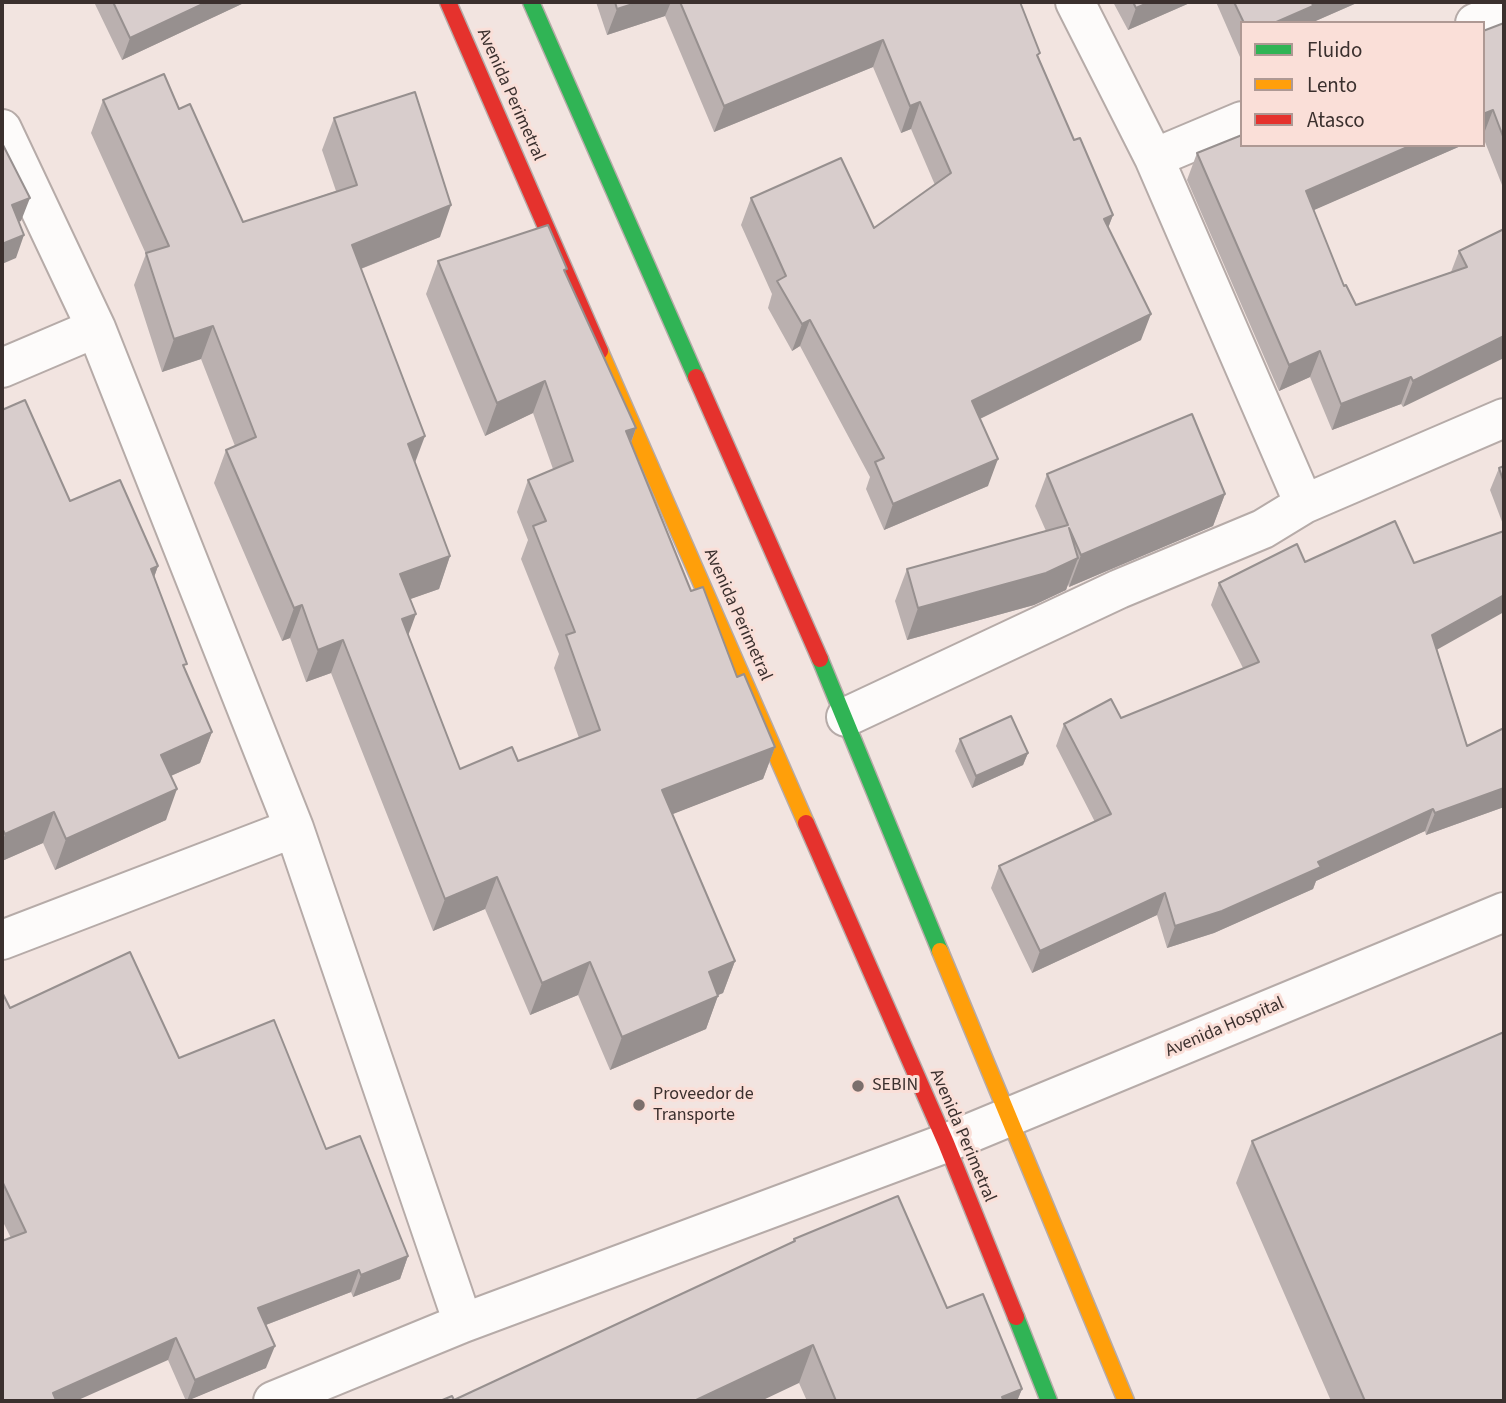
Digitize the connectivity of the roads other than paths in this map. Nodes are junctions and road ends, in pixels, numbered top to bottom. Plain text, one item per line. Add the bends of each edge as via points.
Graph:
1 (448, 2) edge
2 (531, 2) edge
3 (1075, 2) edge
4 (1504, 11) edge
5 (1480, 21) edge
6 (1240, 122) edge
7 (2, 129) edge
8 (1154, 159) junction
9 (96, 328) junction
10 (2, 368) edge
11 (1504, 418) edge
12 (1304, 504) junction
13 (846, 716) junction
14 (294, 828) junction
15 (1504, 912) edge
16 (2, 940) edge
17 (1007, 1119) junction
18 (946, 1143) junction
19 (463, 1323) junction
20 (273, 1401) edge
21 (1049, 1401) edge
22 (1126, 1401) edge

1 - 18 street, Avenida Perimetral
2 - 13 street
3 - 8 street
4 - 5 street
6 - 8 street
7 - 9 street
8 - 12 street
9 - 10 street
9 - 14 street
11 - 12 street
12 - 13 street via 1263,529 1119,589
13 - 17 street
14 - 16 street
14 - 19 street
15 - 17 street, Avenida Hospital
17 - 18 street, Avenida Hospital
17 - 22 street
18 - 19 street, Avenida Hospital
18 - 21 street, Avenida Perimetral
19 - 20 street, Avenida Hospital

